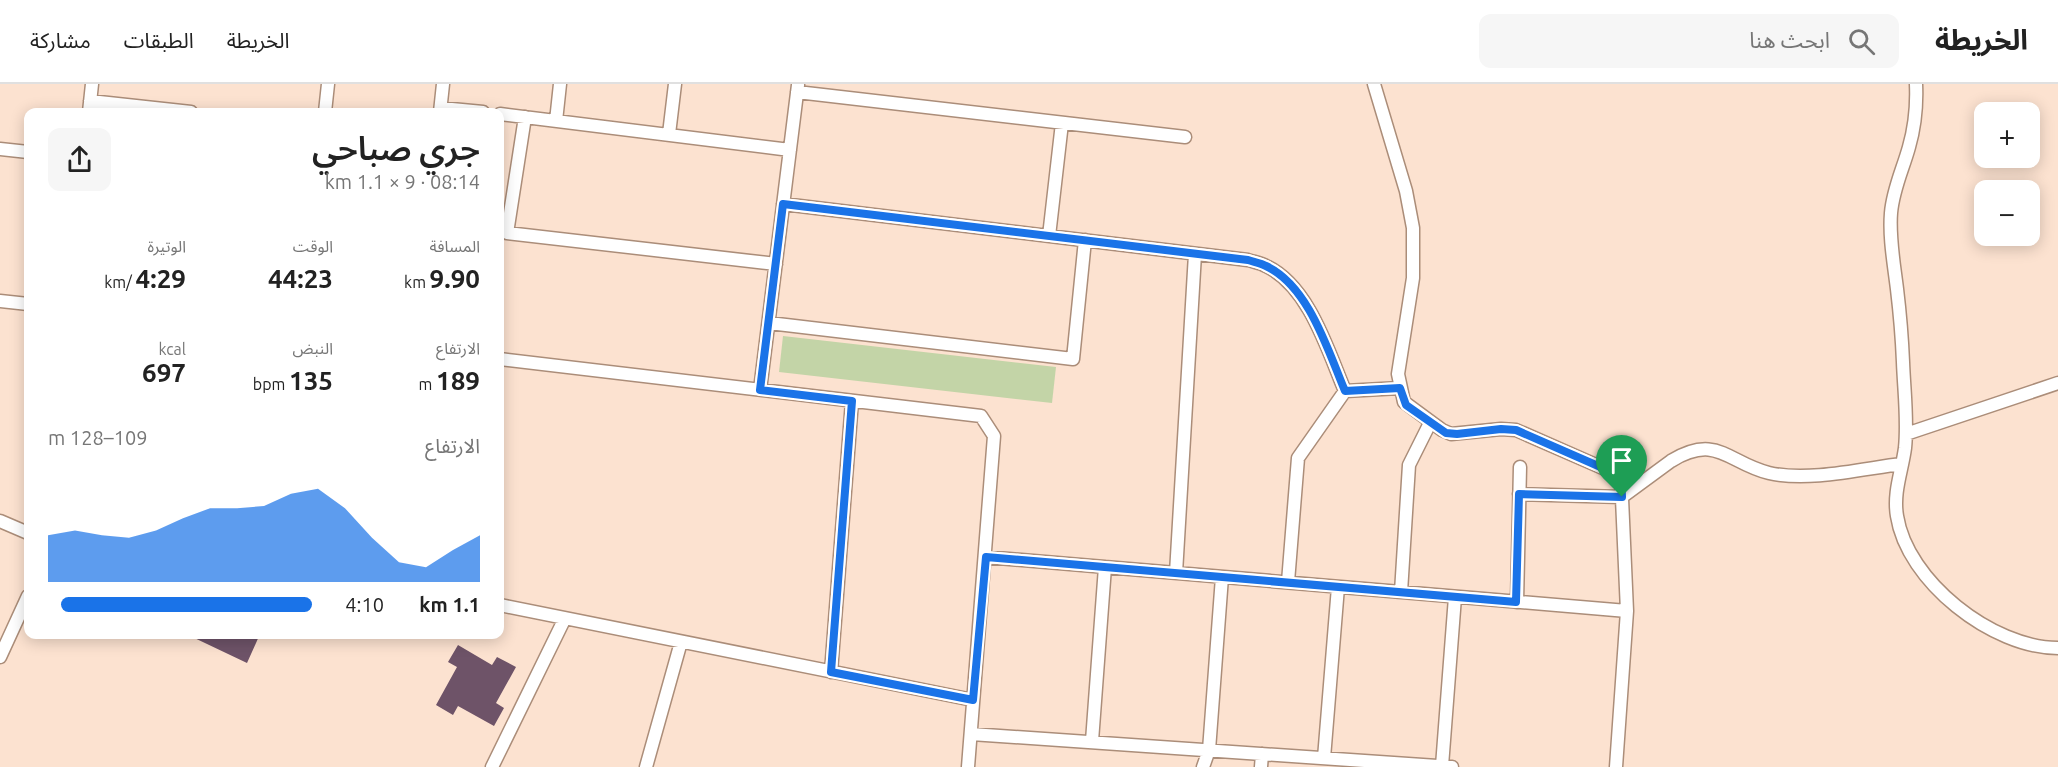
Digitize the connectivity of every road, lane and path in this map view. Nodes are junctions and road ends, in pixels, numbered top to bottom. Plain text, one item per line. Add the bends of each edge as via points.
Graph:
1 (92, 84) edge
2 (328, 84) edge
3 (443, 84) edge
4 (560, 84) edge
5 (675, 84) edge
6 (1374, 84) edge
7 (1916, 84) edge
8 (798, 88) edge
9 (90, 107) edge
10 (110, 108) edge
11 (325, 108) edge
12 (440, 108) edge
13 (504, 114) edge
14 (525, 117) junction
15 (556, 121) junction
16 (1062, 123) junction
17 (669, 134) junction
18 (1185, 137) dead end
19 (0, 149) edge
20 (790, 150) junction
21 (24, 152) edge
22 (783, 204) junction
23 (1049, 236) junction
24 (1085, 240) junction
25 (1195, 254) junction
26 (776, 264) junction
27 (0, 301) edge
28 (24, 304) edge
29 (769, 323) junction
30 (504, 359) edge
31 (2058, 384) edge
32 (1400, 388) junction
33 (760, 390) junction
34 (1345, 391) junction
35 (852, 401) junction
36 (1430, 423) junction
37 (1906, 434) junction
38 (1902, 464) junction
39 (1520, 467) dead end
40 (1519, 494) junction
41 (1622, 497) junction
42 (0, 521) edge
43 (24, 531) edge
44 (986, 557) junction
45 (1105, 567) junction
46 (1176, 573) junction
47 (1222, 577) junction
48 (1288, 582) junction
49 (1338, 587) junction
50 (1401, 592) junction
51 (1455, 597) junction
52 (1516, 602) junction
53 (24, 604) edge
54 (504, 606) edge
55 (1627, 611) junction
56 (566, 618) junction
57 (681, 642) junction
58 (3, 643) edge
59 (2058, 648) edge
60 (0, 657) edge
61 (831, 672) junction
62 (973, 700) junction
63 (970, 734) junction
64 (1092, 741) junction
65 (1209, 750) junction
66 (1262, 754) junction
67 (1324, 758) junction
68 (492, 767) edge
69 (646, 767) edge
70 (968, 767) edge
71 (1203, 767) edge
72 (1261, 767) edge
73 (1447, 767) edge
74 (1616, 767) edge

1 - 9 street
2 - 11 street
3 - 12 street
4 - 15 street
5 - 17 street
6 - 32 street via 1406,191 1414,237 1413,278 1398,367
7 - 37 street via 1913,130 1893,199 1890,230 1902,322
8 - 16 street
8 - 20 street
9 - 10 street
13 - 14 street
14 - 15 street
14 - 26 street via 507,233
15 - 17 street
16 - 18 street
16 - 23 street
17 - 20 street
19 - 21 street
20 - 22 street
22 - 23 street
22 - 26 street
23 - 24 street
24 - 25 street
24 - 29 street via 1073,358
25 - 34 street via 1248,260 1267,266 1284,278 1302,298 1314,320
25 - 46 street
26 - 29 street
27 - 28 street
29 - 33 street
30 - 33 street
31 - 37 street
32 - 34 street
32 - 36 street via 1406,405
33 - 35 street
34 - 48 street via 1298,458
35 - 44 street via 981,416 994,436
35 - 61 street
36 - 41 street via 1452,434 1516,430 1621,476
36 - 50 street via 1409,465
37 - 38 street
38 - 41 street via 1790,476 1760,470 1716,450 1698,450 1679,456
38 - 59 street via 1896,514 1906,546 1924,574 1961,610 1990,629 2022,643
39 - 40 street
40 - 41 street
40 - 52 street
41 - 55 street
42 - 43 street
44 - 45 street
44 - 62 street
45 - 46 street
45 - 64 street
46 - 47 street
47 - 48 street
47 - 65 street
48 - 49 street
49 - 50 street
49 - 67 street
50 - 51 street
51 - 52 street
51 - 73 street
52 - 55 street
53 - 58 street
54 - 56 street
55 - 74 street
56 - 57 street
56 - 68 street
57 - 61 street
57 - 69 street
58 - 60 street
61 - 62 street
62 - 63 street
63 - 64 street
63 - 70 street
64 - 65 street
65 - 66 street
65 - 71 street
66 - 67 street
66 - 72 street
67 - 73 street

